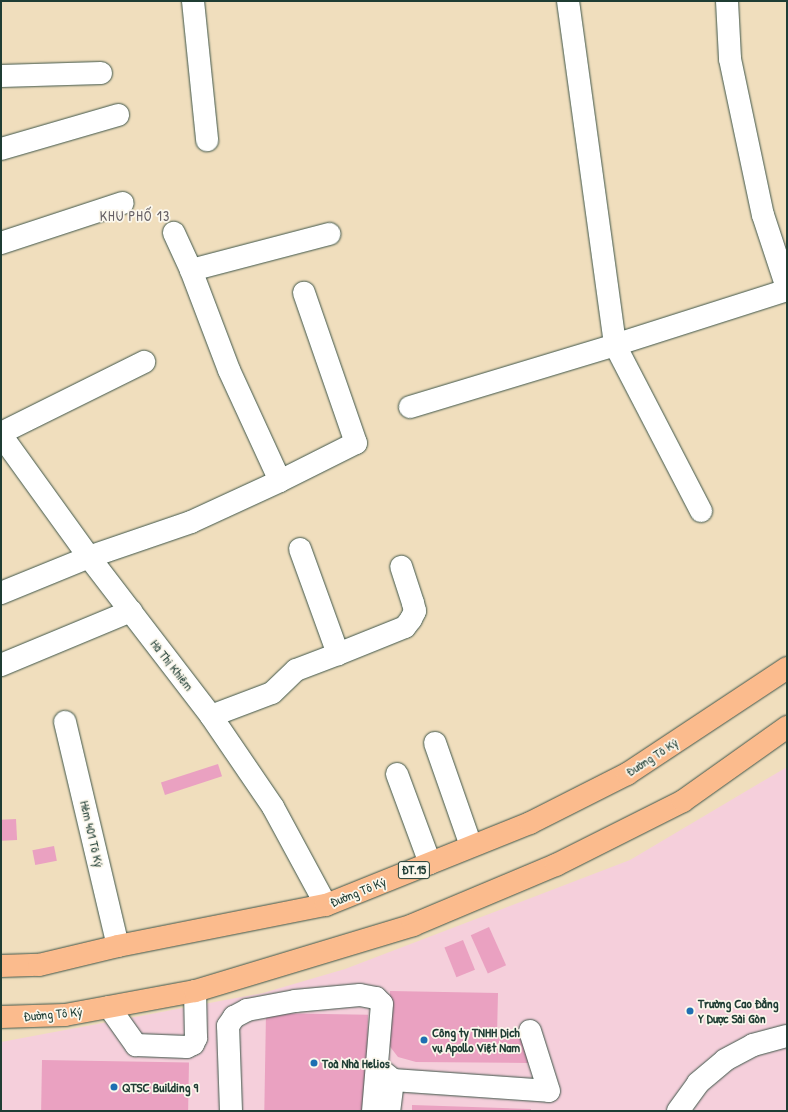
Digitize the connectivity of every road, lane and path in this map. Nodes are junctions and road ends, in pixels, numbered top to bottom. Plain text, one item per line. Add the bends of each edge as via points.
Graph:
1 (193, 1) edge
2 (568, 1) edge
3 (727, 1) edge
4 (101, 73) dead end
5 (1, 76) edge
6 (118, 115) dead end
7 (207, 140) dead end
8 (1, 149) edge
9 (123, 203) dead end
10 (174, 234) dead end
11 (329, 234) dead end
12 (1, 243) edge
13 (191, 270) junction
14 (787, 289) edge
15 (304, 293) dead end
16 (615, 345) junction
17 (144, 362) dead end
18 (410, 407) dead end
19 (1, 434) edge
20 (280, 481) junction
21 (701, 511) dead end
22 (300, 549) dead end
23 (89, 557) junction
24 (401, 567) dead end
25 (1, 593) edge
26 (131, 611) junction
27 (338, 654) junction
28 (1, 665) edge
29 (787, 668) edge
30 (211, 716) junction
31 (66, 722) dead end
32 (787, 727) edge
33 (435, 743) dead end
34 (397, 774) dead end
35 (471, 846) junction
36 (430, 863) junction
37 (326, 905) junction
38 (118, 946) junction
39 (1, 966) edge
40 (195, 991) junction
41 (109, 1007) junction
42 (1, 1018) edge
43 (530, 1031) dead end
44 (787, 1036) edge
45 (385, 1073) junction
46 (231, 1111) edge
47 (373, 1111) edge
48 (389, 1111) edge
49 (678, 1111) edge

1 - 7 street
2 - 16 street
3 - 14 street via 730,59 764,215
4 - 5 street
6 - 8 street
9 - 12 street
10 - 13 street
11 - 13 street
13 - 20 street via 229,370
14 - 16 street
15 - 20 street via 356,443
16 - 18 street
16 - 21 street
17 - 19 street
19 - 23 street, Hà Thị Khiêm
20 - 23 street via 191,522
22 - 27 street
23 - 25 street
23 - 26 street, Hà Thị Khiêm
24 - 27 street via 415,612 411,619 405,627
26 - 28 street
26 - 30 street, Hà Thị Khiêm
27 - 30 street via 296,670 272,693
29 - 35 main road, Đường Tô Ký / ĐT.15 via 627,774 530,823
30 - 37 street, Hà Thị Khiêm via 273,807
31 - 38 street, Hẻm 401 Tô Ký
32 - 40 main road, Đường Tô Ký via 683,801 556,865 413,925
33 - 35 street
34 - 36 street
35 - 36 main road, Đường Tô Ký / ĐT.15
36 - 37 main road, Đường Tô Ký / ĐT.15
37 - 38 main road, Đường Tô Ký / ĐT.15
38 - 39 main road, Đường Tô Ký / ĐT.15 via 39,965
40 - 41 main road, Đường Tô Ký
40 - 41 street via 196,1038 193,1044 187,1047 136,1045
41 - 42 main road, Đường Tô Ký via 65,1015
43 - 45 street via 550,1091
44 - 49 street via 753,1045 725,1060 698,1083
45 - 46 street via 382,1004 376,998 360,995 295,1001 247,1010 234,1017 228,1026
45 - 47 street
45 - 48 street

